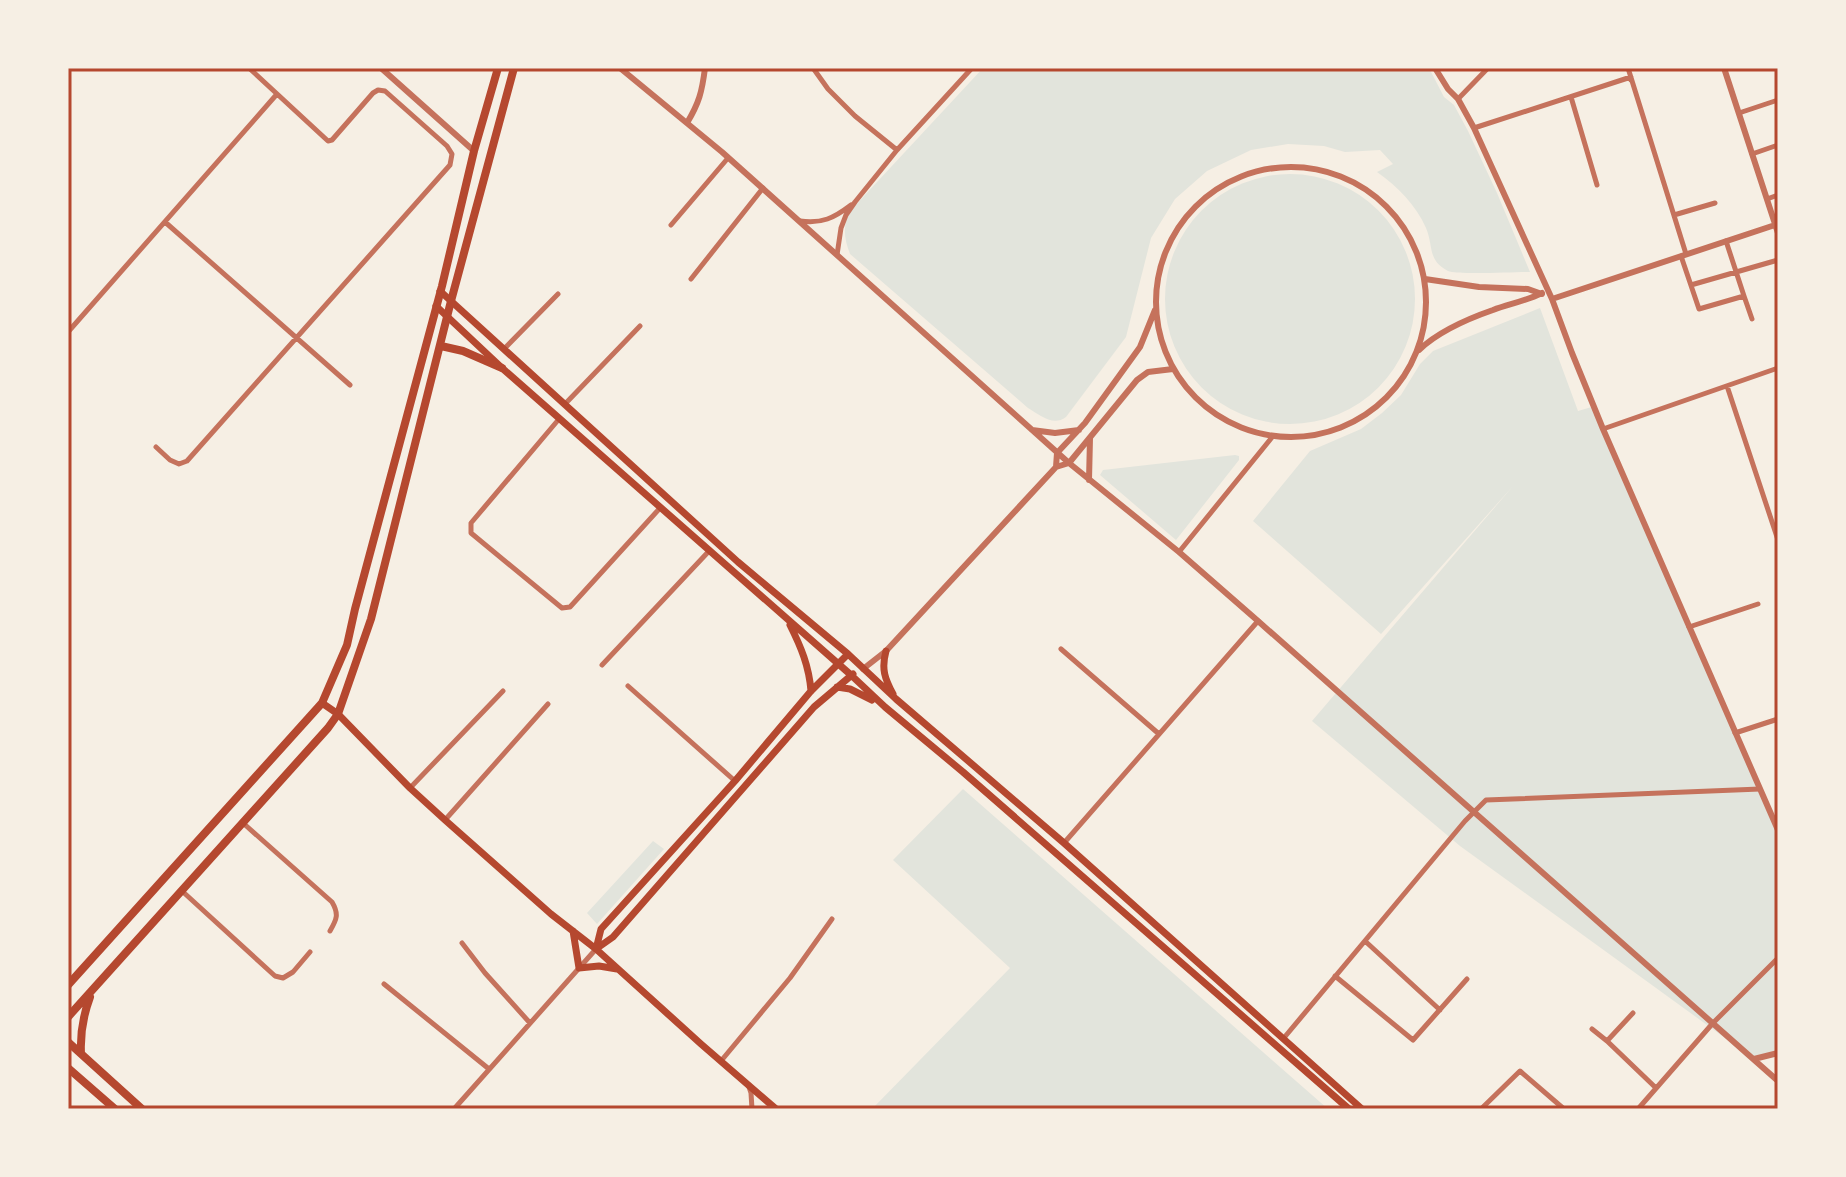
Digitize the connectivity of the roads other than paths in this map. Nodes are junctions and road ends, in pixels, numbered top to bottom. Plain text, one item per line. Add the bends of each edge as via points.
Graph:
1 (249, 68) edge
2 (381, 68) edge
3 (498, 68) edge
4 (514, 68) edge
5 (620, 68) edge
6 (705, 68) edge
7 (813, 68) edge
8 (972, 68) edge
9 (1435, 68) edge
10 (1488, 68) edge
11 (1628, 68) edge
12 (1724, 68) edge
13 (1631, 79) junction
14 (277, 94) junction
15 (1571, 97) junction
16 (1458, 99) junction
17 (1778, 100) edge
18 (1739, 113) junction
19 (687, 123) junction
20 (1474, 128) junction
21 (1778, 145) edge
22 (897, 150) junction
23 (474, 151) junction
24 (1752, 154) junction
25 (728, 158) junction
26 (1597, 185) dead end
27 (763, 188) junction
28 (1778, 195) edge
29 (1767, 199) junction
30 (855, 202) junction
31 (1715, 203) dead end
32 (1674, 215) junction
33 (800, 221) junction
34 (165, 222) junction
35 (1776, 224) edge
36 (671, 225) dead end
37 (1778, 233) edge
38 (1726, 241) junction
39 (1684, 255) junction
40 (837, 256) junction
41 (1778, 260) edge
42 (1736, 273) junction
43 (691, 279) dead end
44 (1425, 279) junction
45 (1691, 285) junction
46 (440, 291) junction
47 (1542, 293) junction
48 (558, 294) dead end
49 (1744, 296) junction
50 (1552, 299) junction
51 (451, 301) junction
52 (436, 306) junction
53 (1155, 308) junction
54 (447, 319) junction
55 (1752, 319) dead end
56 (640, 326) dead end
57 (68, 332) edge
58 (297, 338) junction
59 (441, 346) junction
60 (504, 349) junction
61 (1417, 353) junction
62 (502, 368) junction
63 (1778, 368) edge
64 (1173, 369) junction
65 (350, 385) dead end
66 (1727, 386) junction
67 (565, 404) junction
68 (559, 419) junction
69 (1603, 429) junction
70 (1032, 430) junction
71 (1079, 430) junction
72 (1273, 436) junction
73 (1090, 438) junction
74 (156, 447) dead end
75 (1057, 453) junction
76 (1069, 463) junction
77 (1056, 467) junction
78 (1089, 480) junction
79 (660, 508) junction
80 (1778, 540) edge
81 (710, 550) junction
82 (1179, 552) junction
83 (1758, 604) dead end
84 (787, 620) junction
85 (1258, 621) junction
86 (1689, 627) junction
87 (1061, 649) dead end
88 (886, 651) junction
89 (848, 654) junction
90 (837, 664) junction
91 (602, 665) dead end
92 (863, 669) junction
93 (851, 675) junction
94 (628, 686) dead end
95 (837, 687) junction
96 (503, 691) dead end
97 (811, 691) junction
98 (896, 699) junction
99 (322, 703) junction
100 (548, 704) dead end
101 (885, 707) junction
102 (338, 714) junction
103 (1778, 719) edge
104 (1735, 733) junction
105 (1159, 734) junction
106 (735, 781) junction
107 (410, 788) junction
108 (1760, 789) junction
109 (1475, 812) junction
110 (445, 820) junction
111 (243, 823) junction
112 (1778, 830) edge
113 (1064, 843) junction
114 (182, 891) junction
115 (832, 919) dead end
116 (330, 931) dead end
117 (573, 931) junction
118 (1365, 941) junction
119 (462, 943) dead end
120 (596, 949) junction
121 (310, 952) dead end
122 (1778, 958) edge
123 (579, 968) junction
124 (619, 969) junction
125 (1335, 976) junction
126 (1467, 979) dead end
127 (384, 984) dead end
128 (68, 985) edge
129 (94, 989) junction
130 (1440, 1010) junction
131 (1633, 1013) dead end
132 (68, 1017) edge
133 (530, 1023) junction
134 (1713, 1023) junction
135 (1592, 1029) dead end
136 (1283, 1039) junction
137 (1607, 1041) junction
138 (68, 1042) edge
139 (81, 1053) junction
140 (1778, 1053) edge
141 (1754, 1059) junction
142 (721, 1061) junction
143 (68, 1068) edge
144 (489, 1069) junction
145 (1778, 1081) edge
146 (748, 1085) junction
147 (1656, 1088) junction
148 (115, 1109) edge
149 (142, 1109) edge
150 (454, 1109) edge
151 (752, 1109) edge
152 (776, 1109) edge
153 (1349, 1109) edge
154 (1362, 1109) edge
155 (1481, 1109) edge
156 (1564, 1109) edge
157 (1638, 1109) edge

1 - 14 street
2 - 23 street
3 - 23 main road
4 - 51 main road
5 - 19 street
6 - 19 street via 702,93
7 - 22 street via 855,116
8 - 22 street
9 - 16 street
10 - 16 street
11 - 13 street
12 - 18 street
13 - 15 street
13 - 32 street
14 - 34 street
14 - 58 street via 328,141 373,93 385,91 452,154 450,165
15 - 20 street
15 - 26 street
16 - 20 street
17 - 18 street
18 - 24 street
19 - 25 street
20 - 50 street
21 - 24 street
22 - 30 street
23 - 46 main road
24 - 29 street
25 - 27 street
25 - 36 street
27 - 33 street
27 - 43 street
28 - 29 street
29 - 35 street
30 - 33 street via 829,219
30 - 40 street via 841,228
31 - 32 street
32 - 39 street
33 - 40 street
34 - 57 street
34 - 58 street
35 - 37 street
35 - 38 street
38 - 39 street
38 - 42 street
39 - 45 street
39 - 50 street
40 - 70 street
41 - 42 street
42 - 45 street
42 - 49 street
44 - 47 street
44 - 53 street via 1412,240 1373,194 1317,169 1276,168 1228,183 1188,214 1166,248
44 - 61 street via 1427,304
45 - 49 street via 1699,309
46 - 51 main road
46 - 52 main road
47 - 50 street
47 - 61 street via 1452,328
48 - 60 street
49 - 55 street
50 - 69 street
51 - 54 main road
51 - 60 main road
52 - 54 main road
52 - 99 main road via 347,645
53 - 64 street
53 - 71 street via 1140,347
54 - 59 main road
54 - 62 main road
56 - 67 street
58 - 65 street
58 - 74 street via 187,461 170,460
59 - 62 main road
59 - 102 main road via 371,619
60 - 67 main road
61 - 72 street via 1396,387 1366,415 1321,433
62 - 68 main road
63 - 66 street
64 - 72 street via 1216,414
64 - 73 street via 1148,372 1137,380
66 - 69 street
66 - 80 street
67 - 89 main road
68 - 79 main road
68 - 79 street via 471,523 471,533 567,608
69 - 86 street
70 - 71 street
70 - 75 street
71 - 75 street
72 - 82 street
73 - 76 street
73 - 78 street
75 - 76 street
75 - 77 street
76 - 77 street
76 - 78 street
77 - 88 street
78 - 82 street
79 - 81 main road
81 - 84 main road
81 - 91 street
82 - 85 street
83 - 86 street
84 - 90 main road
84 - 97 main road via 806,660
85 - 105 street
85 - 109 street
86 - 104 street
87 - 105 street
88 - 92 street
88 - 98 main road via 883,671
89 - 90 main road
89 - 92 main road
90 - 93 main road
90 - 97 main road
92 - 93 main road
92 - 98 main road
93 - 95 main road
93 - 101 main road
94 - 106 street
95 - 101 main road
95 - 120 main road via 613,937
96 - 107 street
97 - 106 main road
98 - 113 main road
99 - 102 main road
99 - 128 main road
100 - 110 street
101 - 153 main road
102 - 107 main road
102 - 111 main road
103 - 104 street
104 - 108 street
105 - 113 street
106 - 120 main road via 601,929
107 - 110 main road
108 - 109 street via 1486,800
108 - 112 street
109 - 118 street
109 - 134 street
110 - 117 main road
111 - 114 main road
111 - 116 street via 332,902 338,919
113 - 136 main road
114 - 121 street via 275,976 293,972
114 - 129 main road
115 - 142 street
117 - 120 main road
117 - 123 main road
118 - 125 street
118 - 130 street
119 - 133 street
120 - 123 street
120 - 124 main road
122 - 134 street
123 - 124 main road
123 - 133 street
124 - 142 main road
125 - 130 street via 1413,1040
125 - 136 street
126 - 130 street
127 - 144 street
129 - 132 main road
129 - 139 main road via 80,1034
131 - 137 street
133 - 144 street
134 - 141 street
134 - 147 street
135 - 137 street
136 - 154 main road
137 - 147 street
138 - 139 main road
139 - 149 main road
140 - 141 street
141 - 145 street
142 - 146 main road
143 - 148 main road
144 - 150 street
146 - 151 street
146 - 152 main road
147 - 157 street
155 - 156 street via 1520,1071

